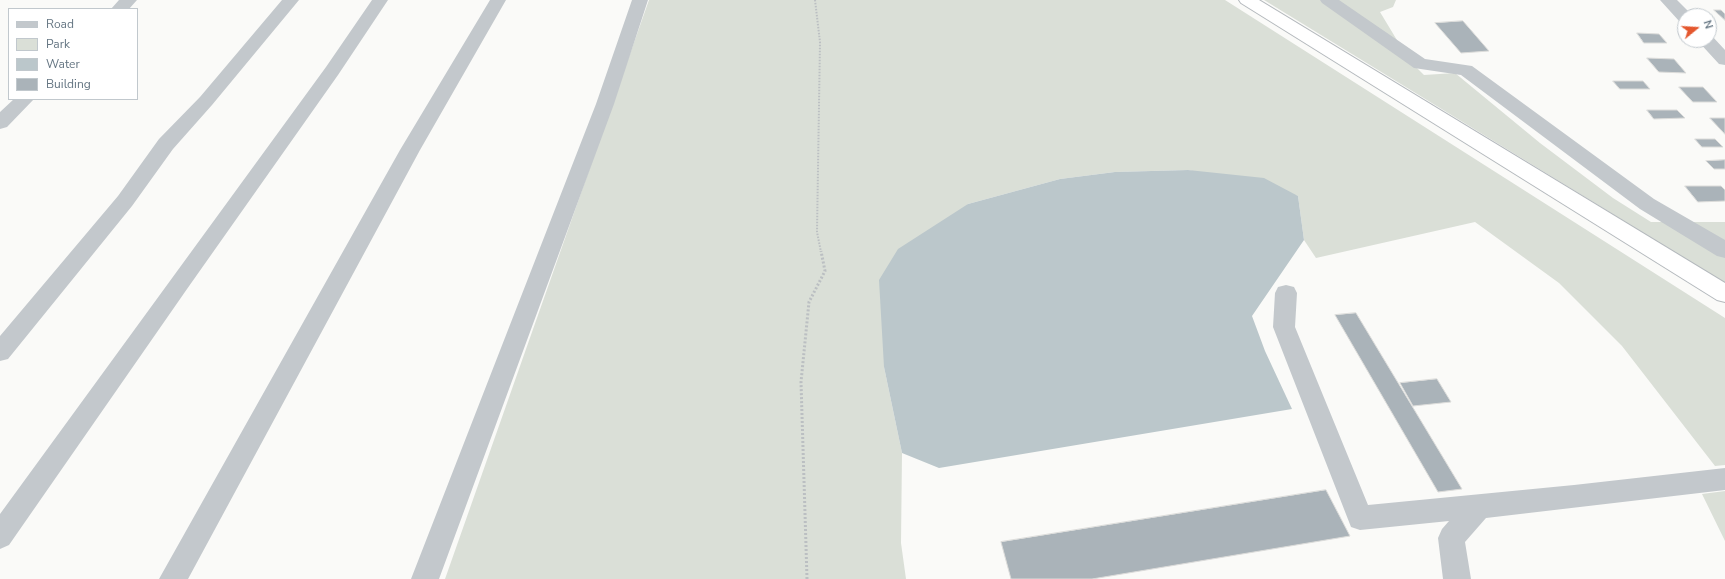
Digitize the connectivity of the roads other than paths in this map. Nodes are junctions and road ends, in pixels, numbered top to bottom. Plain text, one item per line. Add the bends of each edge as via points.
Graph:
1 (129, 0) edge
2 (291, 0) edge
3 (380, 0) edge
4 (498, 0) edge
5 (640, 0) edge
6 (1247, 0) edge
7 (1328, 0) edge
8 (1668, 0) edge
9 (120, 8) edge
10 (1677, 10) edge
11 (1714, 48) edge
12 (1725, 60) edge
13 (24, 100) edge
14 (0, 123) edge
15 (1725, 250) edge
16 (1286, 293) dead end
17 (1725, 294) edge
18 (0, 352) edge
19 (1725, 479) edge
20 (1480, 505) junction
21 (0, 536) edge
22 (173, 579) edge
23 (425, 579) edge
24 (1457, 579) edge

1 - 9 street
2 - 18 street via 206,101 166,144 125,201
3 - 21 street
4 - 22 street via 410,150
5 - 23 street via 605,104
6 - 17 highway
7 - 15 street via 1420,64 1466,70 1647,204
8 - 10 street
11 - 12 street
13 - 14 street
16 - 20 street via 1284,327 1360,518
19 - 20 street
20 - 24 street via 1451,538

